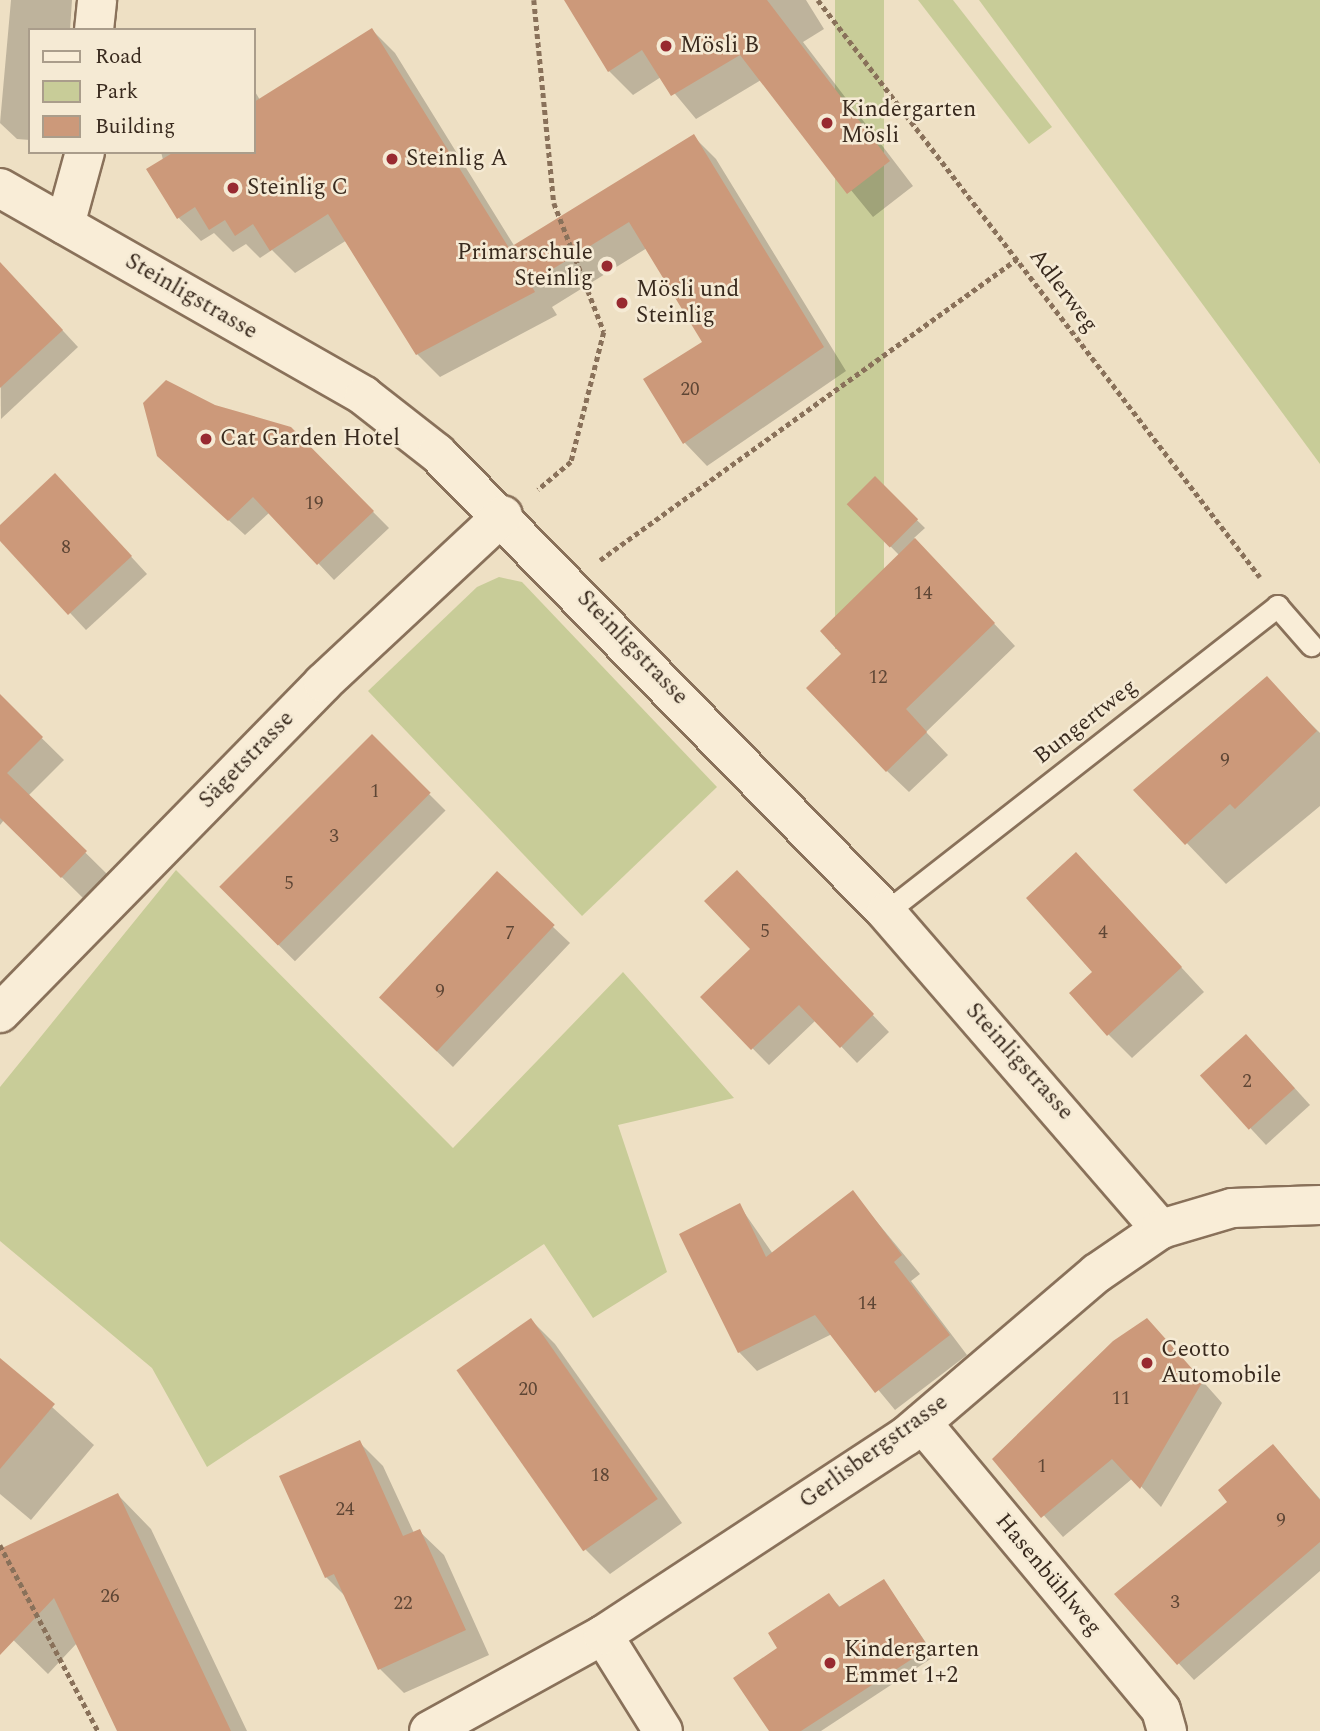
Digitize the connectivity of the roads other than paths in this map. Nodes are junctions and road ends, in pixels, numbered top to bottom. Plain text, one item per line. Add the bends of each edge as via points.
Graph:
1 (97, 0) edge
2 (94, 28) edge
3 (84, 154) edge
4 (0, 188) edge
5 (65, 225) junction
6 (515, 507) junction
7 (1311, 645) dead end
8 (886, 912) junction
9 (0, 1013) edge
10 (1320, 1205) edge
11 (1161, 1229) junction
12 (922, 1423) junction
13 (603, 1635) junction
14 (429, 1731) edge
15 (663, 1731) edge
16 (1167, 1731) edge

1 - 2 street
3 - 5 street
4 - 5 street, Steinligstrasse
5 - 6 street, Steinligstrasse via 364,396
6 - 8 street, Steinligstrasse
6 - 9 street, Sägetstrasse via 323,683
7 - 8 lane, Bungertweg via 1277,606
8 - 11 street, Steinligstrasse
10 - 11 street, Gerlisbergstrasse via 1231,1208
11 - 12 street, Gerlisbergstrasse via 1097,1273
12 - 13 street, Gerlisbergstrasse
12 - 16 street, Hasenbühlweg via 1161,1710
13 - 14 street, Gerlisbergstrasse
13 - 15 street

